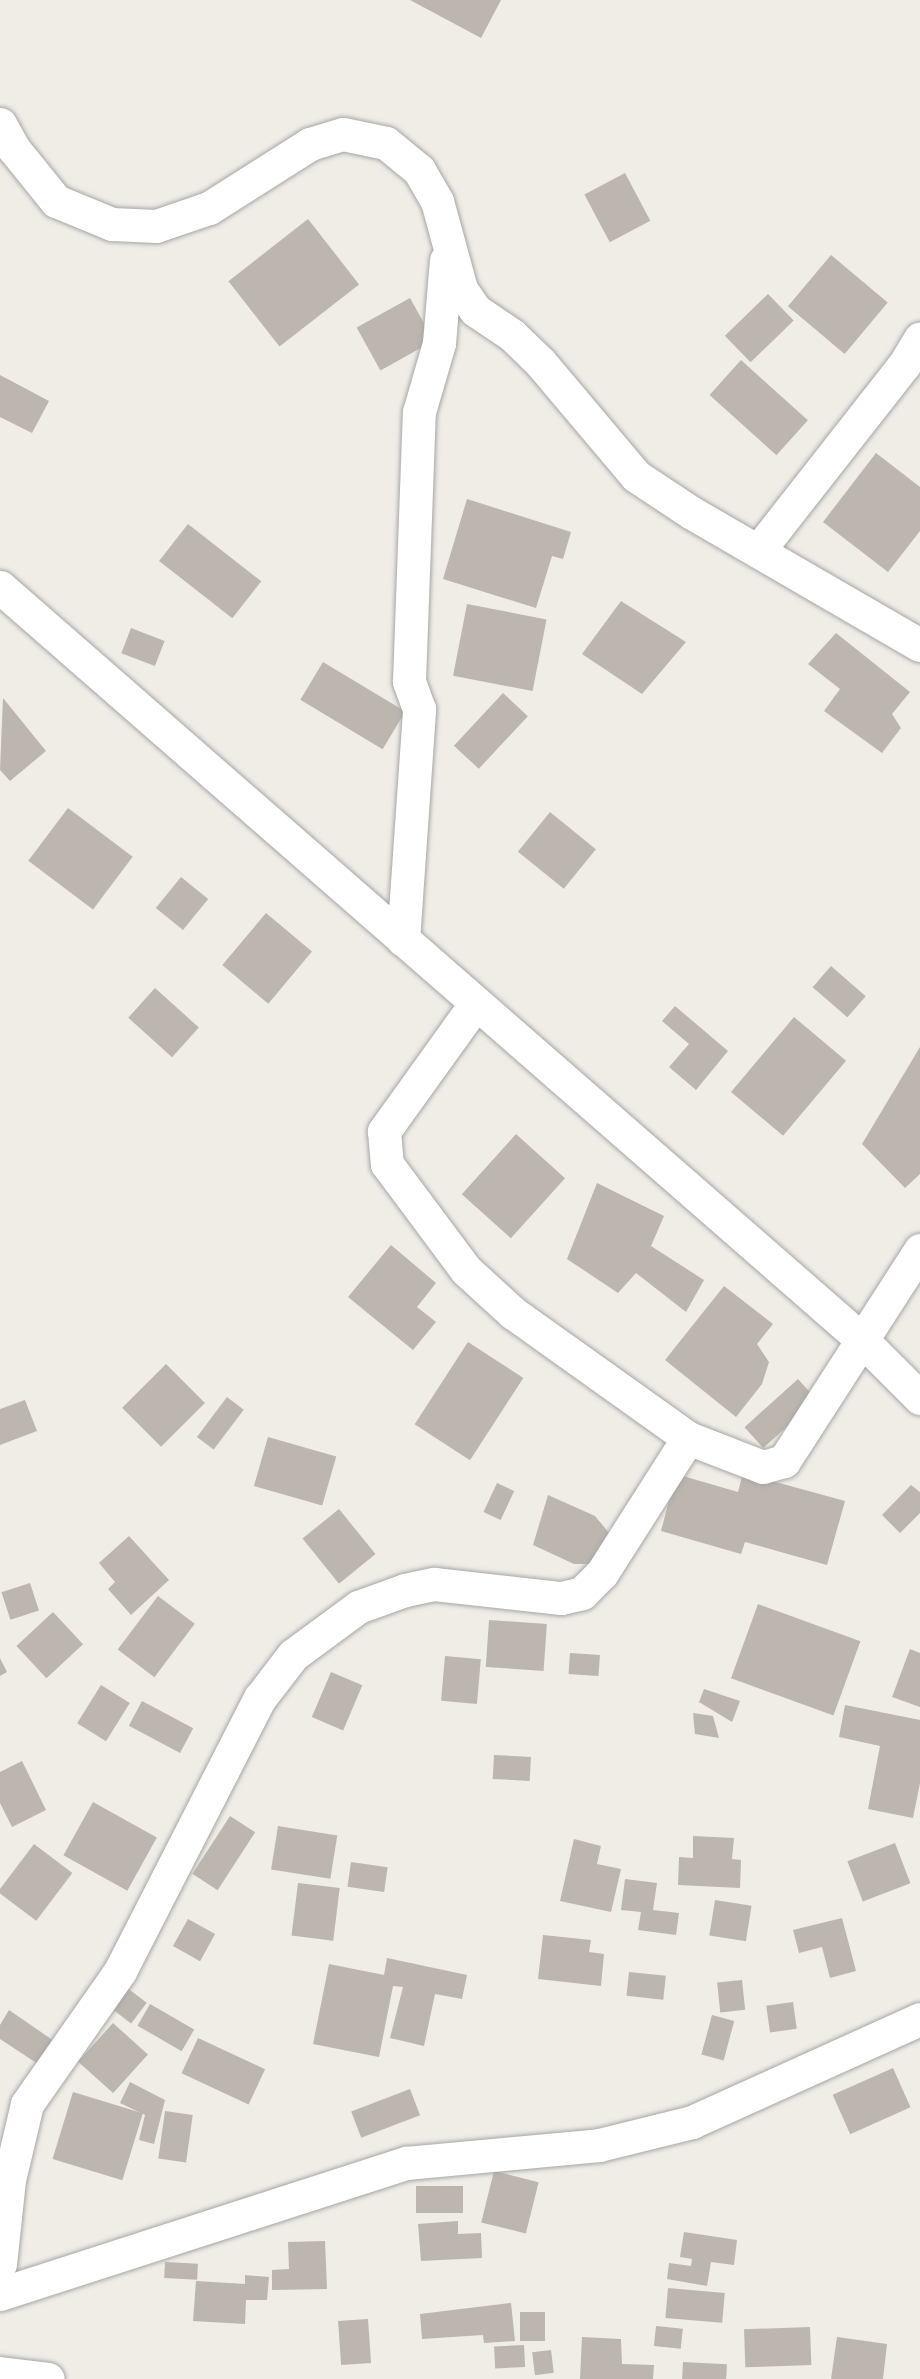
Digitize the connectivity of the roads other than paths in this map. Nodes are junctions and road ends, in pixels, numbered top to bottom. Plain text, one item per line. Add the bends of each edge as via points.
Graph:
1 (0, 124) edge
2 (448, 240) junction
3 (920, 338) edge
4 (758, 551) junction
5 (0, 587) edge
6 (920, 645) edge
7 (403, 940) junction
8 (476, 1003) junction
9 (920, 1250) edge
10 (860, 1338) junction
11 (920, 1398) edge
12 (688, 1438) junction
13 (920, 2019) edge
14 (0, 2264) edge
15 (0, 2294) edge
16 (0, 2373) edge
17 (48, 2379) edge

1 - 2 street via 14,149 56,201 112,225 156,226 209,208 310,144 343,134 386,143 419,170 437,201
2 - 4 street via 461,289 475,310 512,335 540,362 636,476
2 - 7 street via 440,343 419,412 409,681 419,709
3 - 4 street via 904,365
4 - 6 street
5 - 7 street
7 - 8 street
8 - 10 street
8 - 12 street via 384,1131 387,1164 466,1270 513,1313
9 - 10 street
10 - 11 street
10 - 12 street via 784,1461 764,1467
12 - 14 street via 602,1573 582,1593 561,1598 434,1584 405,1590 358,1607 293,1654 260,1698 120,1971 27,2104 9,2180
13 - 15 street via 692,2121 599,2145 406,2163
16 - 17 street

